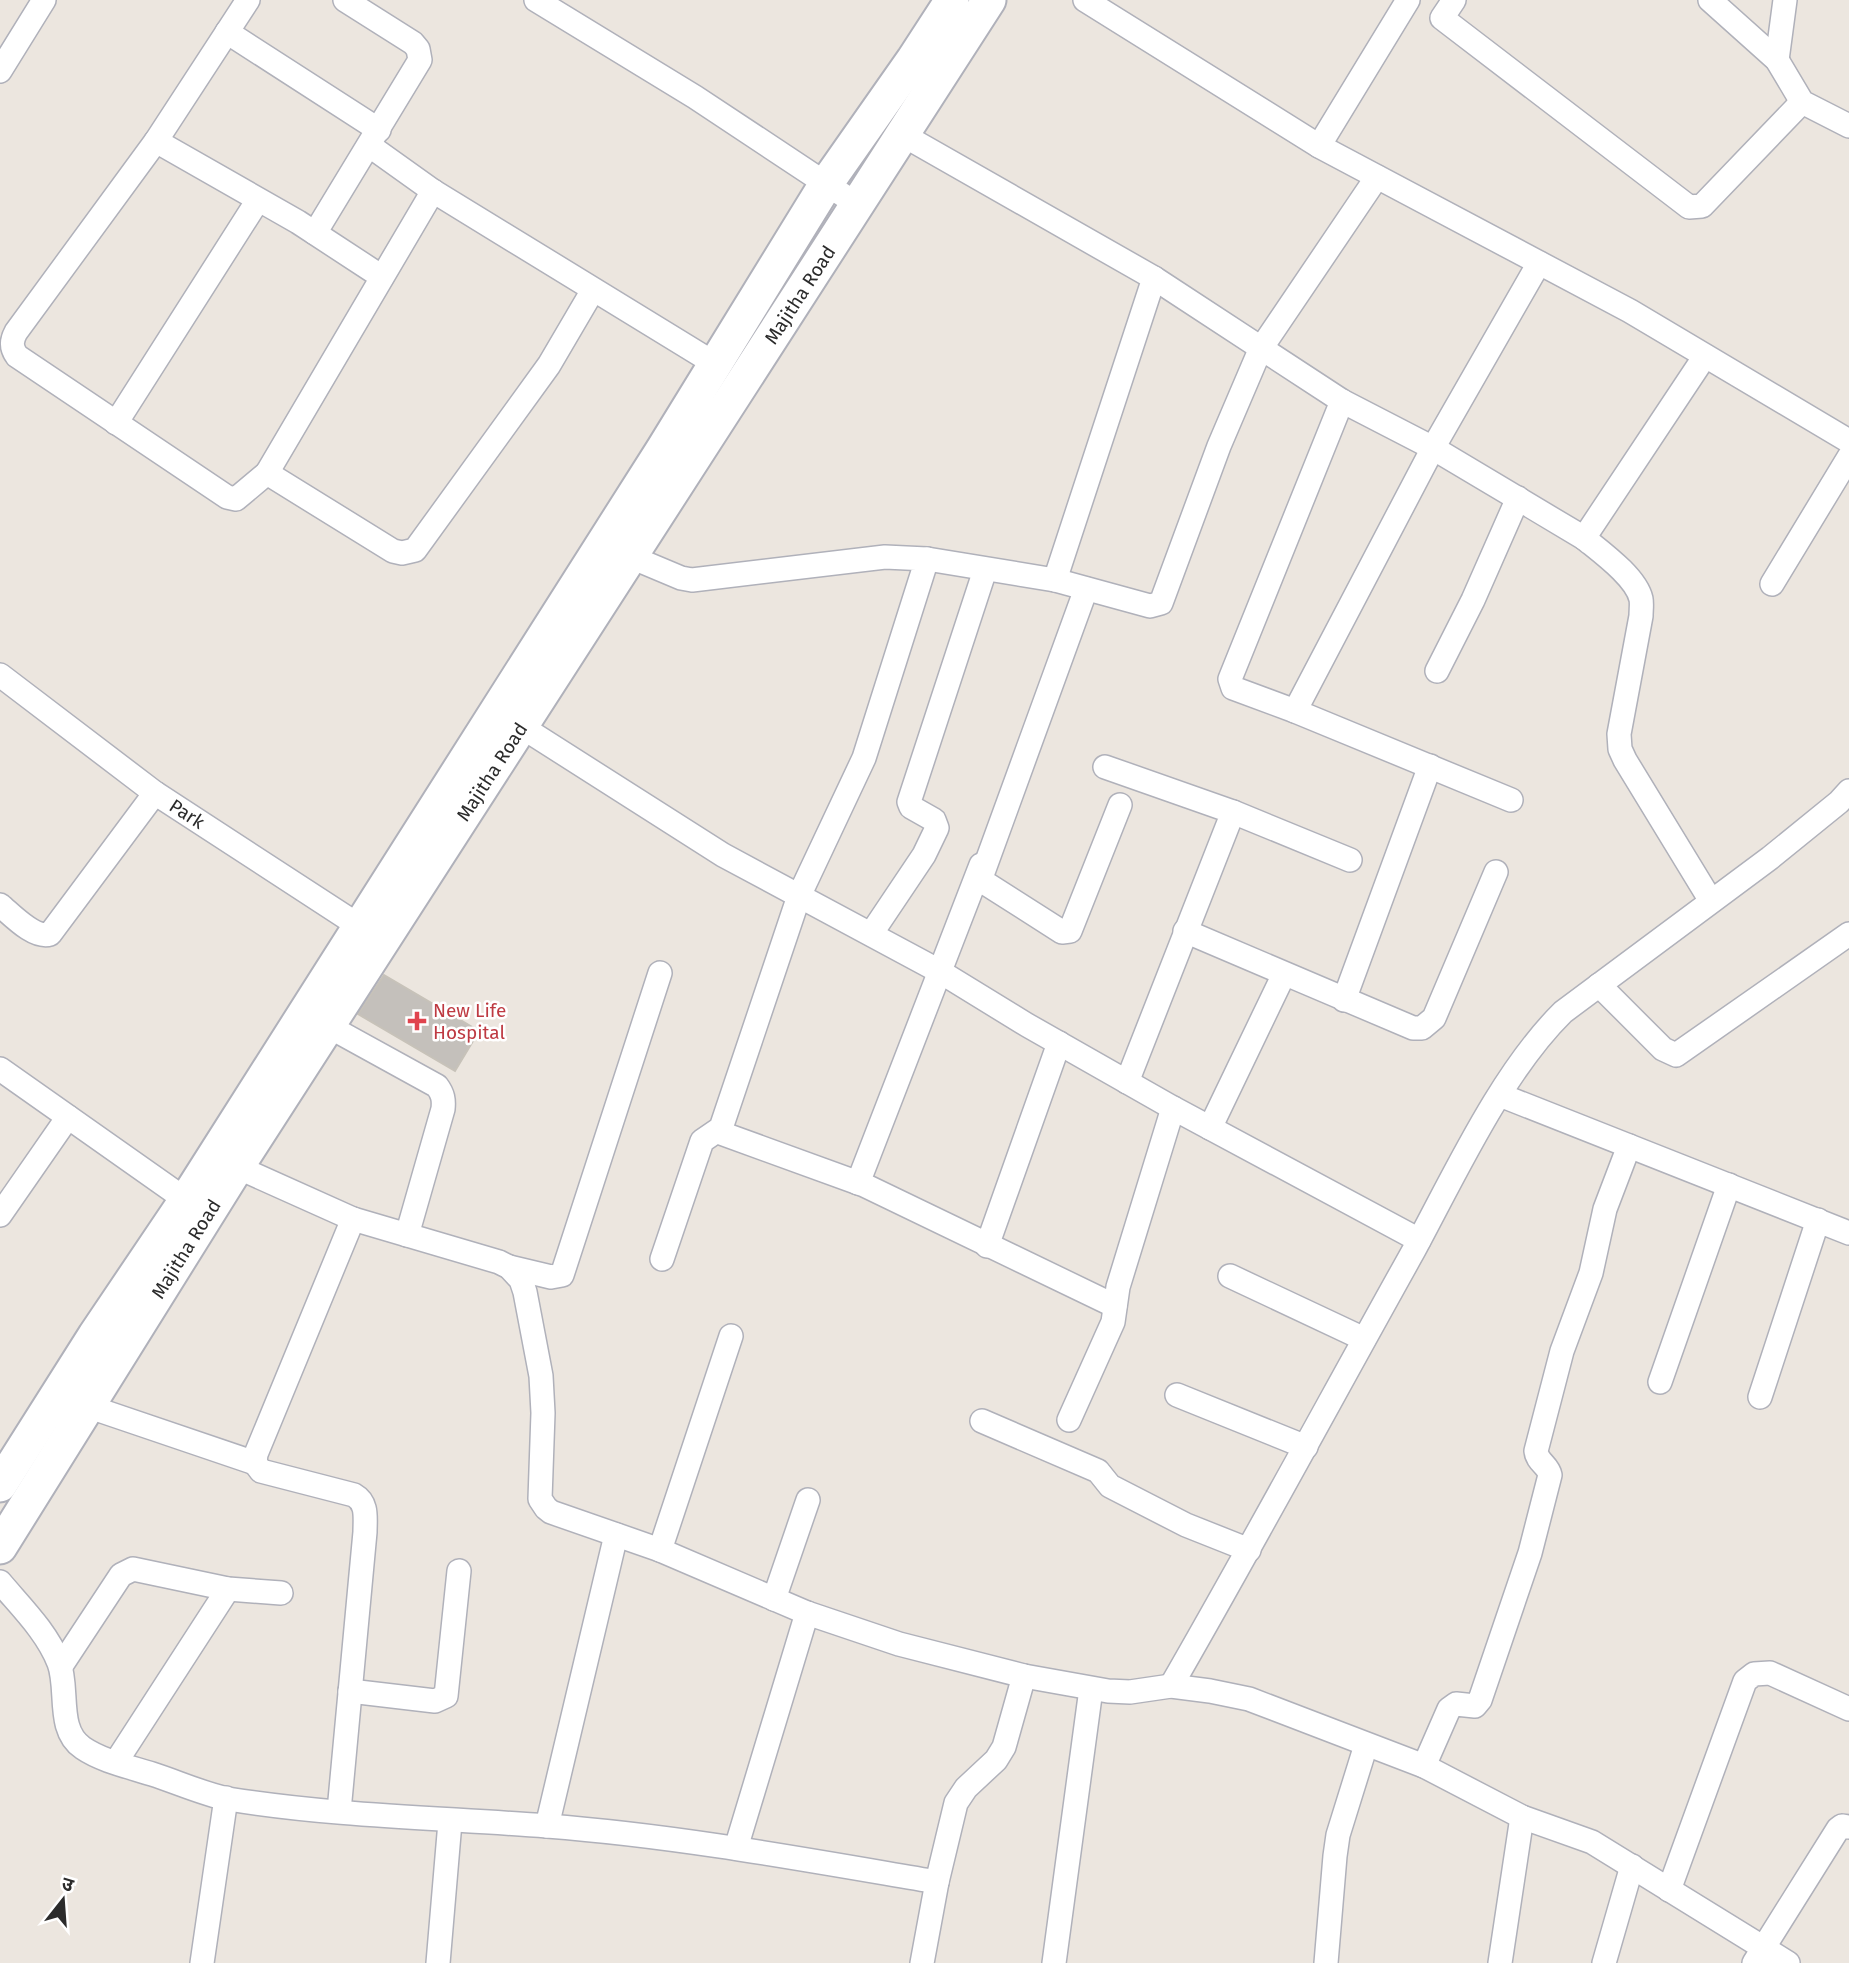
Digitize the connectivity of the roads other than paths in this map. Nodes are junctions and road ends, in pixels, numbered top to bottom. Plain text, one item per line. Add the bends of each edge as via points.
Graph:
1 (44, 0) edge
2 (248, 0) edge
3 (345, 0) edge
4 (536, 0) edge
5 (952, 0) edge
6 (1085, 0) edge
7 (1408, 0) edge
8 (1417, 0) edge
9 (1710, 0) edge
10 (1785, 0) edge
11 (986, 1) edge
12 (1448, 9) edge
13 (226, 32) junction
14 (1777, 61) junction
15 (0, 71) edge
16 (1802, 102) junction
17 (1849, 126) edge
18 (903, 135) junction
19 (374, 138) junction
20 (156, 141) junction
21 (1319, 146) junction
22 (1377, 177) junction
23 (826, 184) junction
24 (433, 191) junction
25 (258, 200) junction
26 (858, 205) junction
27 (314, 233) junction
28 (1539, 263) junction
29 (382, 277) junction
30 (1154, 278) junction
31 (593, 290) junction
32 (1260, 350) junction
33 (1705, 356) junction
34 (717, 365) junction
35 (1342, 401) junction
36 (116, 423) junction
37 (1849, 440) edge
38 (1433, 448) junction
39 (1849, 457) edge
40 (267, 473) junction
41 (1518, 498) junction
42 (1584, 538) junction
43 (631, 557) junction
44 (927, 559) junction
45 (985, 570) junction
46 (1055, 580) junction
47 (1772, 584) dead end
48 (1086, 589) junction
49 (1437, 671) dead end
50 (0, 675) edge
51 (1054, 676) junction
52 (1295, 712) junction
53 (509, 718) junction
54 (1430, 766) junction
55 (1105, 767) dead end
56 (155, 793) junction
57 (1511, 800) dead end
58 (1846, 801) edge
59 (1120, 805) dead end
60 (1233, 813) junction
61 (1350, 860) dead end
62 (1496, 872) dead end
63 (799, 896) junction
64 (1711, 901) junction
65 (0, 905) edge
66 (1185, 931) junction
67 (371, 934) junction
68 (871, 934) junction
69 (1849, 934) edge
70 (939, 971) junction
71 (660, 974) dead end
72 (1284, 974) junction
73 (1599, 985) junction
74 (1344, 1000) junction
75 (328, 1026) junction
76 (1059, 1043) junction
77 (0, 1069) edge
78 (1127, 1082) junction
79 (1500, 1095) junction
80 (1173, 1108) junction
81 (68, 1117) junction
82 (1210, 1128) junction
83 (718, 1132) junction
84 (1629, 1146) junction
85 (225, 1162) junction
86 (858, 1183) junction
87 (1729, 1185) junction
88 (186, 1200) junction
89 (0, 1214) edge
90 (353, 1219) junction
91 (1818, 1220) junction
92 (1849, 1233) edge
93 (408, 1235) junction
94 (1419, 1240) junction
95 (988, 1246) junction
96 (662, 1259) dead end
97 (509, 1267) junction
98 (1230, 1276) dead end
99 (1115, 1306) junction
100 (731, 1336) dead end
101 (110, 1339) junction
102 (1364, 1339) junction
103 (1660, 1382) dead end
104 (1177, 1395) dead end
105 (1760, 1397) dead end
106 (87, 1406) junction
107 (1069, 1420) dead end
108 (982, 1421) dead end
109 (1306, 1447) junction
110 (255, 1463) junction
111 (0, 1485) edge
112 (808, 1500) dead end
113 (616, 1535) junction
114 (0, 1547) edge
115 (660, 1549) junction
116 (1249, 1550) junction
117 (460, 1571) dead end
118 (0, 1581) edge
119 (228, 1589) junction
120 (281, 1593) dead end
121 (774, 1599) junction
122 (807, 1614) junction
123 (61, 1666) junction
124 (1024, 1676) junction
125 (1171, 1686) junction
126 (1091, 1689) junction
127 (350, 1691) junction
128 (1849, 1709) edge
129 (1366, 1745) junction
130 (116, 1762) junction
131 (1423, 1766) junction
132 (226, 1798) junction
133 (339, 1811) junction
134 (1522, 1817) junction
135 (450, 1822) junction
136 (547, 1826) junction
137 (1849, 1827) edge
138 (736, 1848) junction
139 (1632, 1866) junction
140 (937, 1882) junction
141 (1669, 1890) junction
142 (1759, 1956) edge
143 (202, 1963) edge
144 (438, 1963) edge
145 (922, 1963) edge
146 (1054, 1963) edge
147 (1326, 1963) edge
148 (1500, 1963) edge
149 (1604, 1963) edge
150 (1788, 1963) edge

1 - 15 street
2 - 13 street
3 - 19 street via 413,43 420,55
4 - 23 street
5 - 23 main road, Majitha Road
6 - 21 street
7 - 21 street
8 - 12 street
9 - 14 street
10 - 14 street
11 - 18 main road, Majitha Road
12 - 16 street via 1689,207 1702,206
13 - 19 street
13 - 20 street
14 - 16 street
16 - 17 street
18 - 26 main road, Majitha Road
18 - 30 street
19 - 24 street
19 - 27 street
20 - 25 street
20 - 36 street via 12,342 17,356
21 - 22 street
22 - 28 street
22 - 32 street
23 - 26 street
23 - 34 main road, Majitha Road
24 - 29 street
24 - 31 street
25 - 27 street
25 - 36 street
26 - 43 main road, Majitha Road
27 - 29 street
28 - 33 street
28 - 38 street
29 - 40 street
30 - 32 street
30 - 46 street
31 - 34 street
31 - 40 street via 549,365 415,550 393,551
32 - 35 street
32 - 48 street via 1161,603 1150,606
33 - 37 street
33 - 42 street
34 - 53 main road, Majitha Road
35 - 38 street
35 - 52 street via 1230,679 1233,688
36 - 40 street via 227,497 236,499
38 - 41 street
38 - 52 street
39 - 47 street
41 - 42 street
41 - 49 street
42 - 64 street via 1617,565 1641,600 1620,749
43 - 44 street via 692,580 885,557
43 - 53 main road, Majitha Road
44 - 45 street
44 - 63 street via 864,758
45 - 46 street
45 - 68 street via 909,802 934,820 937,828
46 - 48 street
48 - 51 street
50 - 56 street, Park
51 - 59 street via 982,881 1062,932 1070,931
51 - 70 street
52 - 54 street
53 - 63 street via 687,834
53 - 67 main road, Majitha Road
54 - 57 street
54 - 74 street
55 - 60 street
56 - 65 street via 50,934 37,933
56 - 67 street, Park
58 - 64 street
60 - 61 street
60 - 66 street
62 - 74 street via 1429,1024 1413,1028
63 - 68 street
63 - 83 street
64 - 73 street
66 - 72 street
66 - 78 street
67 - 75 main road, Majitha Road
67 - 85 main road, Majitha Road
68 - 70 street
69 - 73 street via 1676,1055 1664,1049
70 - 76 street
70 - 86 street
71 - 97 street via 562,1275 551,1277
72 - 74 street
72 - 82 street
73 - 79 street via 1550,1025
75 - 85 main road, Majitha Road
75 - 93 street via 441,1091 443,1109
76 - 78 street
76 - 95 street
77 - 81 street
78 - 80 street
79 - 84 street
79 - 94 street
80 - 82 street
80 - 99 street
81 - 88 street
81 - 89 street
82 - 94 street
83 - 86 street
83 - 96 street via 702,1141
84 - 87 street
84 - 131 street via 1609,1193 1591,1273 1562,1351 1536,1451 1550,1475 1530,1553 1480,1700 1475,1706 1456,1704 1448,1709
85 - 88 main road, Majitha Road
85 - 90 street
85 - 101 main road, Majitha Road
86 - 95 street
87 - 91 street
87 - 103 street
88 - 101 main road, Majitha Road
90 - 93 street
90 - 110 street
91 - 92 street
91 - 105 street
93 - 97 street
94 - 102 street
95 - 99 street
97 - 113 street via 526,1292 541,1376 540,1499 551,1512
98 - 102 street
99 - 107 street via 1111,1329
100 - 115 street
101 - 106 main road, Majitha Road
101 - 111 main road, Majitha Road
102 - 109 street
104 - 109 street
106 - 110 street
106 - 114 main road, Majitha Road
108 - 116 street via 1098,1471 1110,1486 1185,1525
109 - 116 street
110 - 127 street via 261,1471 354,1496 365,1507
112 - 121 street
113 - 115 street
113 - 136 street
115 - 121 street
116 - 125 street
117 - 127 street via 446,1696 435,1701
118 - 123 street via 46,1638
119 - 120 street
119 - 123 street via 142,1570 127,1571
119 - 130 street
121 - 122 street
122 - 124 street via 864,1634
122 - 138 street
123 - 130 street via 71,1735 83,1748
124 - 126 street
124 - 140 street via 1004,1747 956,1803
125 - 126 street via 1130,1692
125 - 129 street via 1249,1699
126 - 146 street
127 - 133 street
128 - 141 street via 1770,1672 1745,1681
129 - 131 street
129 - 147 street via 1336,1846
130 - 132 street
131 - 134 street
132 - 133 street
132 - 143 street
133 - 135 street
134 - 139 street via 1592,1842
134 - 148 street
135 - 136 street
135 - 144 street
136 - 138 street
137 - 142 street via 1838,1829
138 - 140 street
139 - 141 street
139 - 149 street
140 - 145 street
141 - 142 street
142 - 150 street

